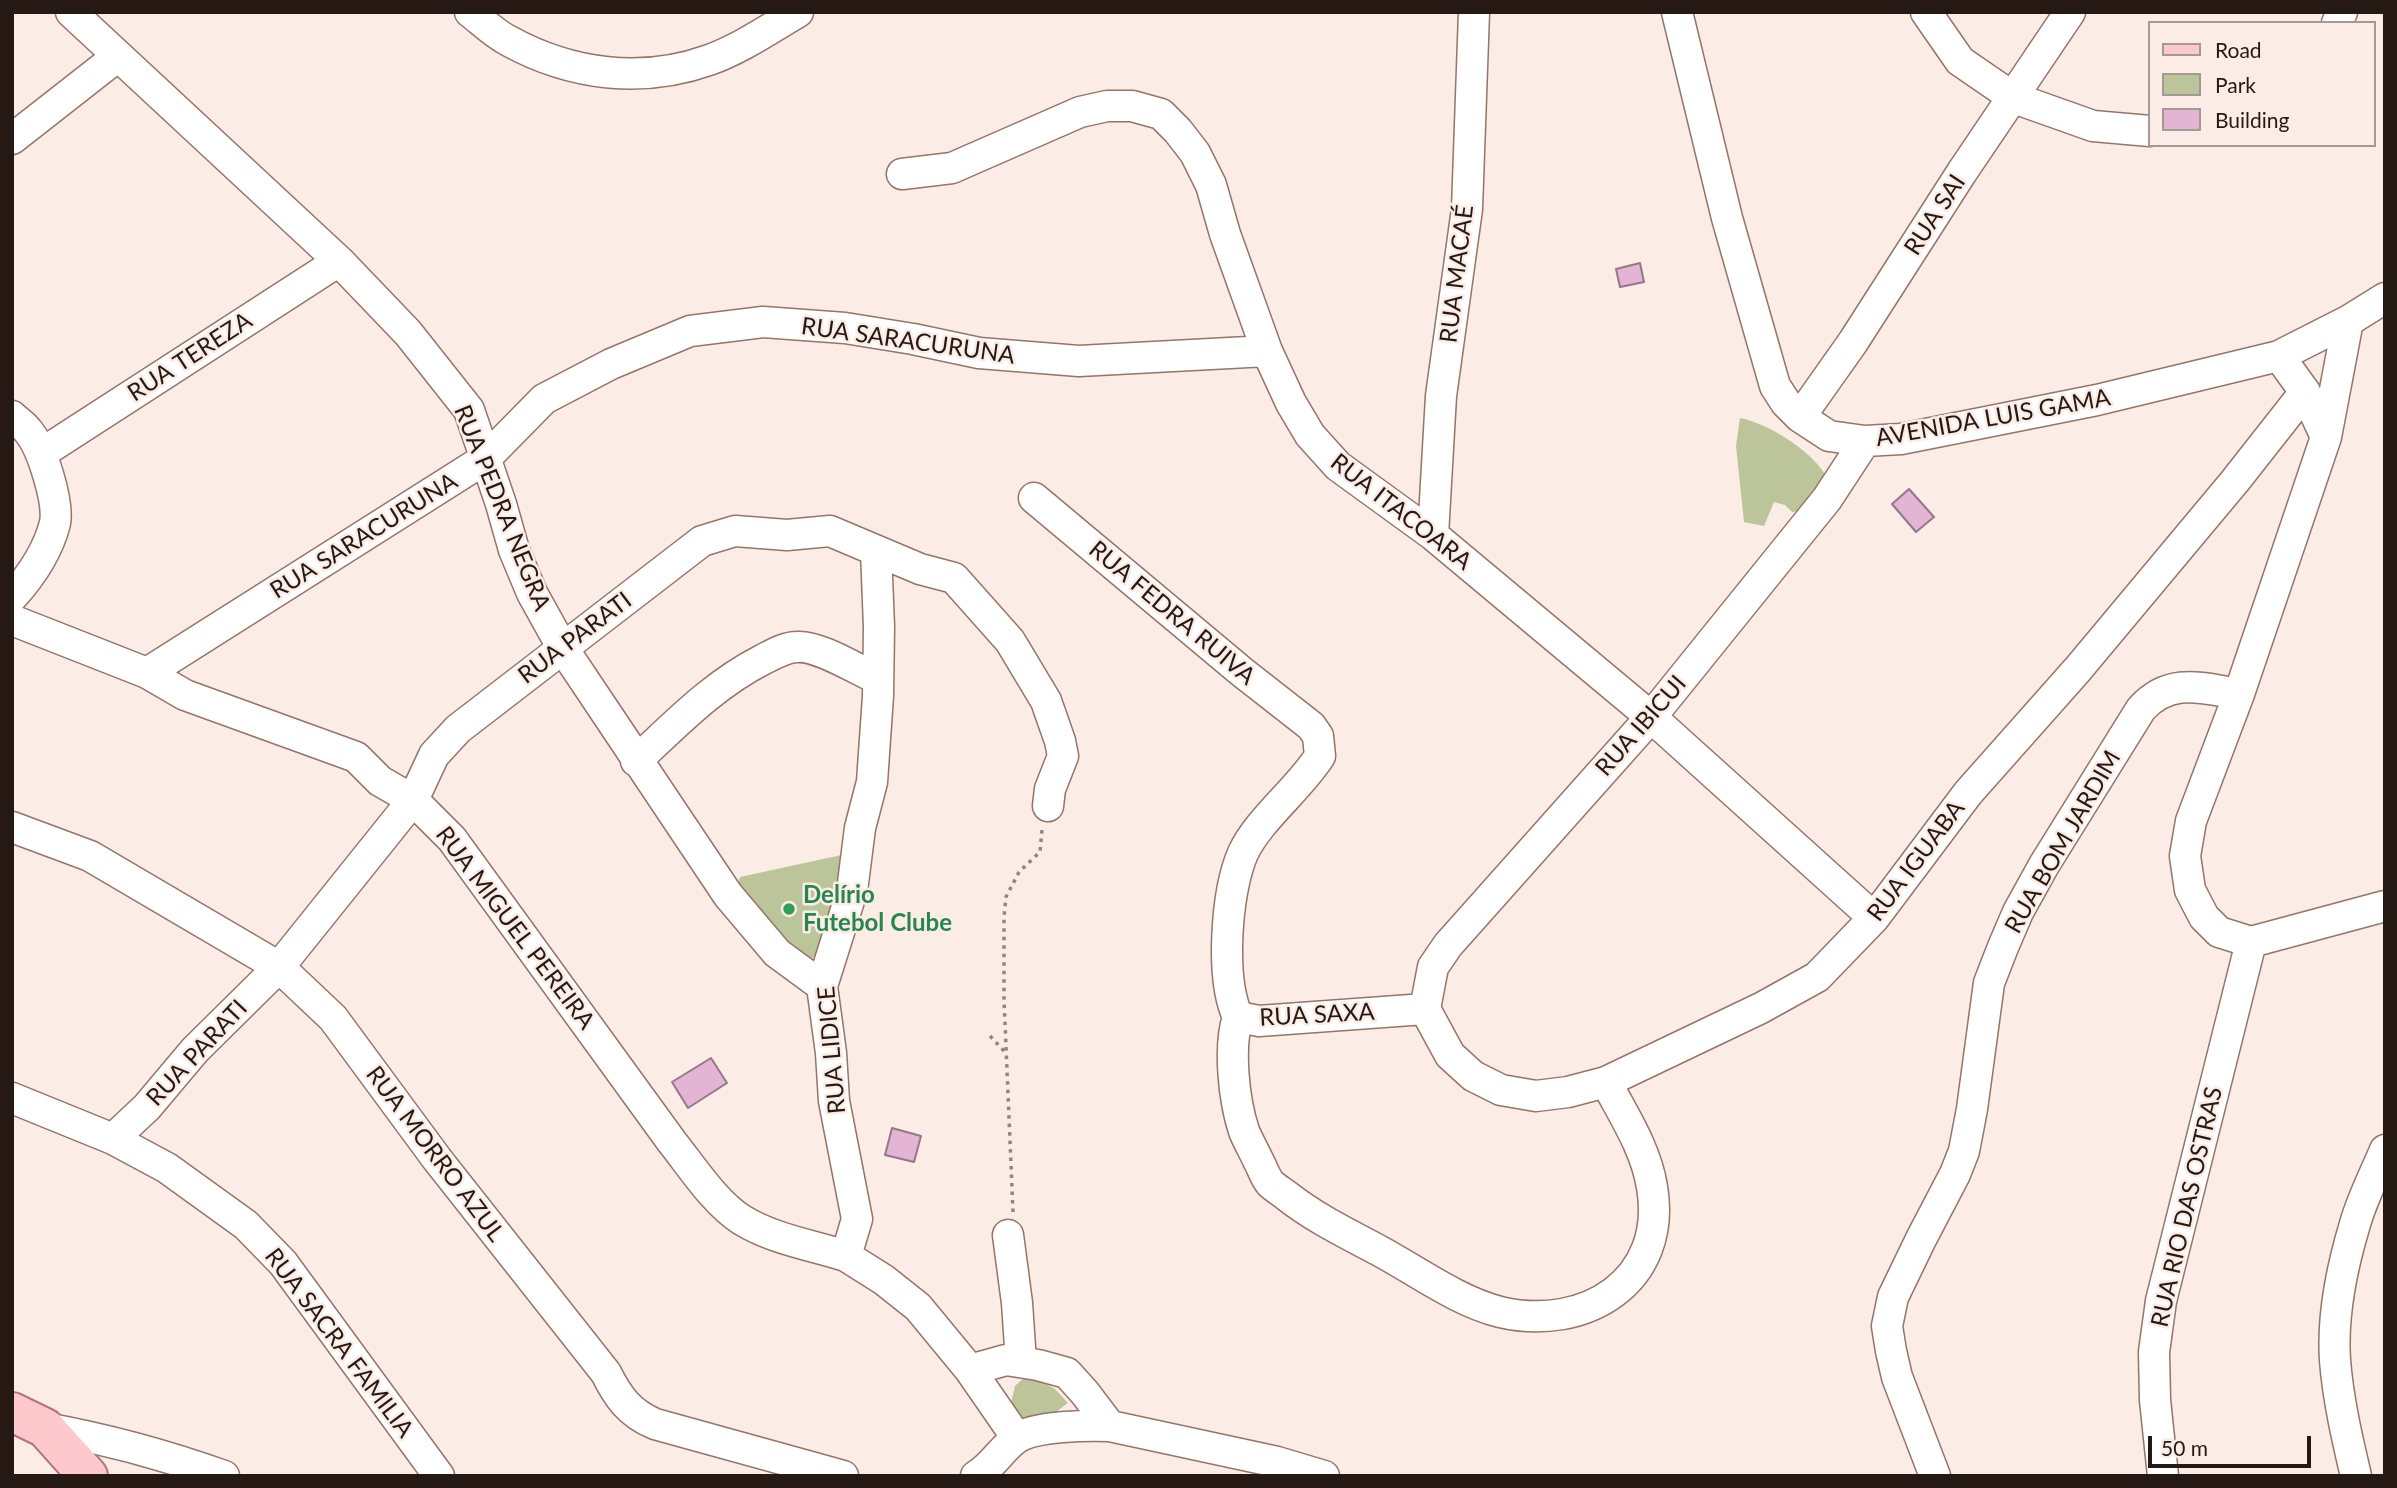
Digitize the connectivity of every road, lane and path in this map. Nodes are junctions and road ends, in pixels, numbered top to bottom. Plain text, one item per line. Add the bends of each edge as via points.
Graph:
1 (71, 12) edge
2 (470, 12) edge
3 (798, 12) edge
4 (1474, 12) edge
5 (1677, 12) edge
6 (1926, 12) edge
7 (2070, 12) edge
8 (118, 56) junction
9 (2014, 99) junction
10 (2148, 131) edge
11 (12, 139) edge
12 (902, 174) dead end
13 (339, 261) junction
14 (2385, 298) edge
15 (2348, 321) junction
16 (1267, 351) junction
17 (2278, 356) junction
18 (2305, 392) junction
19 (12, 416) edge
20 (1800, 416) junction
21 (2326, 437) junction
22 (1865, 441) junction
23 (42, 453) junction
24 (485, 459) junction
25 (1034, 498) dead end
26 (1433, 535) junction
27 (876, 551) junction
28 (12, 597) edge
29 (12, 620) edge
30 (562, 647) junction
31 (147, 673) junction
32 (876, 678) junction
33 (2239, 694) junction
34 (1651, 718) junction
35 (1311, 726) joint
36 (636, 761) junction
37 (413, 800) junction
38 (1048, 806) joint
39 (12, 827) edge
40 (2385, 906) edge
41 (1874, 918) junction
42 (2251, 942) junction
43 (279, 967) junction
44 (822, 986) junction
45 (1425, 1009) junction
46 (1238, 1017) junction
47 (990, 1036) dead end
48 (1007, 1055) junction
49 (1606, 1082) junction
50 (12, 1098) edge
51 (113, 1139) junction
52 (2385, 1150) edge
53 (1008, 1235) joint
54 (846, 1256) junction
55 (1021, 1362) junction
56 (970, 1370) junction
57 (29, 1420) edge
58 (1110, 1426) junction
59 (1025, 1434) junction
60 (88, 1476) edge
61 (224, 1476) edge
62 (439, 1476) edge
63 (843, 1476) edge
64 (976, 1476) edge
65 (1324, 1476) edge
66 (1935, 1476) edge
67 (2162, 1476) edge
68 (2356, 1476) edge

1 - 8 street, RUA PEDRA NEGRA
2 - 3 street via 506,40 547,60 588,71 630,75 672,71 711,60
4 - 26 street, RUA MACAÉ via 1467,209 1441,396
5 - 20 street, AVENIDA LUIS GAMA via 1763,349 1775,386
6 - 9 street via 1960,61
7 - 9 street, RUA SAI
8 - 11 street
8 - 13 street, RUA PEDRA NEGRA
9 - 10 street via 2092,126
9 - 20 street, RUA SAI
12 - 16 street, RUA ITACOARA via 952,169 1080,112 1132,106 1161,114 1195,153 1211,185
13 - 23 street, RUA TEREZA
13 - 24 street, RUA PEDRA NEGRA via 408,333 468,410
14 - 15 street, AVENIDA LUIS GAMA
15 - 17 street, AVENIDA LUIS GAMA
15 - 21 street
16 - 24 street, RUA SARACURUNA via 1079,361 979,353 845,328 732,325 690,331 544,399
16 - 26 street, RUA ITACOARA via 1310,435 1338,466
17 - 18 street
17 - 22 street, AVENIDA LUIS GAMA via 2097,400 1901,439
18 - 21 street
18 - 41 street, RUA IGUABA via 2078,669 1968,793
19 - 23 street via 28,430
20 - 22 street, AVENIDA LUIS GAMA via 1829,436
21 - 33 street
22 - 34 street, RUA IBICUI via 1826,499
23 - 28 street via 55,521 35,570
24 - 30 street, RUA PEDRA NEGRA via 513,550
24 - 31 street, RUA SARACURUNA
25 - 35 street, RUA FEDRA RUIVA
26 - 34 street, RUA ITACOARA
27 - 30 street, RUA PARATI via 830,531 735,531 702,541
27 - 32 street, RUA LIDICE
27 - 38 street, RUA PARATI via 954,578 1010,640 1046,701 1060,741 1063,755
29 - 31 street, RUA MIGUEL PEREIRA
30 - 36 street, RUA PEDRA NEGRA
30 - 37 street, RUA PARATI via 443,743
31 - 37 street, RUA MIGUEL PEREIRA via 185,695 356,757 380,781
32 - 36 street via 830,655 798,646 776,653 720,685
32 - 44 street, RUA LIDICE via 872,782 860,828 852,891
33 - 42 street via 2191,821 2185,856 2190,890 2204,917 2219,932
33 - 66 street, RUA BOM JARDIM via 2190,687 2152,696 2044,865 2018,912 1989,983 1964,1151 1894,1297 1887,1326 1897,1377
34 - 41 street, RUA ITACOARA
34 - 45 street, RUA IBICUI via 1448,945 1433,967
35 - 46 street, RUA SAXA via 1318,736 1320,756 1262,825 1238,871 1226,964 1231,1002
36 - 44 street, RUA PEDRA NEGRA via 728,895 777,953
37 - 43 street, RUA PARATI
37 - 54 street, RUA MIGUEL PEREIRA via 452,839 709,1189 740,1219 776,1236
38 - 48 path via 1040,852 1019,872 1006,897
39 - 43 street, RUA MORRO AZUL via 89,856
40 - 42 street
41 - 49 street, RUA IGUABA via 1817,977 1761,1009
42 - 67 street, RUA RIO DAS OSTRAS via 2161,1301 2154,1376
43 - 51 street, RUA PARATI
43 - 63 street, RUA MORRO AZUL via 333,1018 437,1159 606,1373 628,1408 655,1424
44 - 54 street, RUA LIDICE via 834,1101 857,1219
45 - 46 street, RUA SAXA via 1259,1021
45 - 49 street, RUA IGUABA via 1450,1055 1473,1076 1501,1090 1536,1096
46 - 49 street via 1234,1080 1244,1131 1269,1182 1312,1215 1467,1300 1501,1312 1544,1315 1584,1308 1611,1297 1630,1280 1653,1237 1655,1211 1647,1166
47 - 48 path
48 - 53 path via 1013,1201
50 - 51 street, RUA SACRA FAMILIA
51 - 62 street, RUA SACRA FAMILIA via 167,1168 246,1225 283,1263
52 - 68 street via 2356,1221 2336,1319 2335,1360
53 - 55 street
54 - 56 street via 918,1307
55 - 56 street via 1006,1360
55 - 58 street via 1067,1373
56 - 59 street
57 - 60 main road
57 - 61 street
58 - 59 street
58 - 65 street
59 - 64 street

